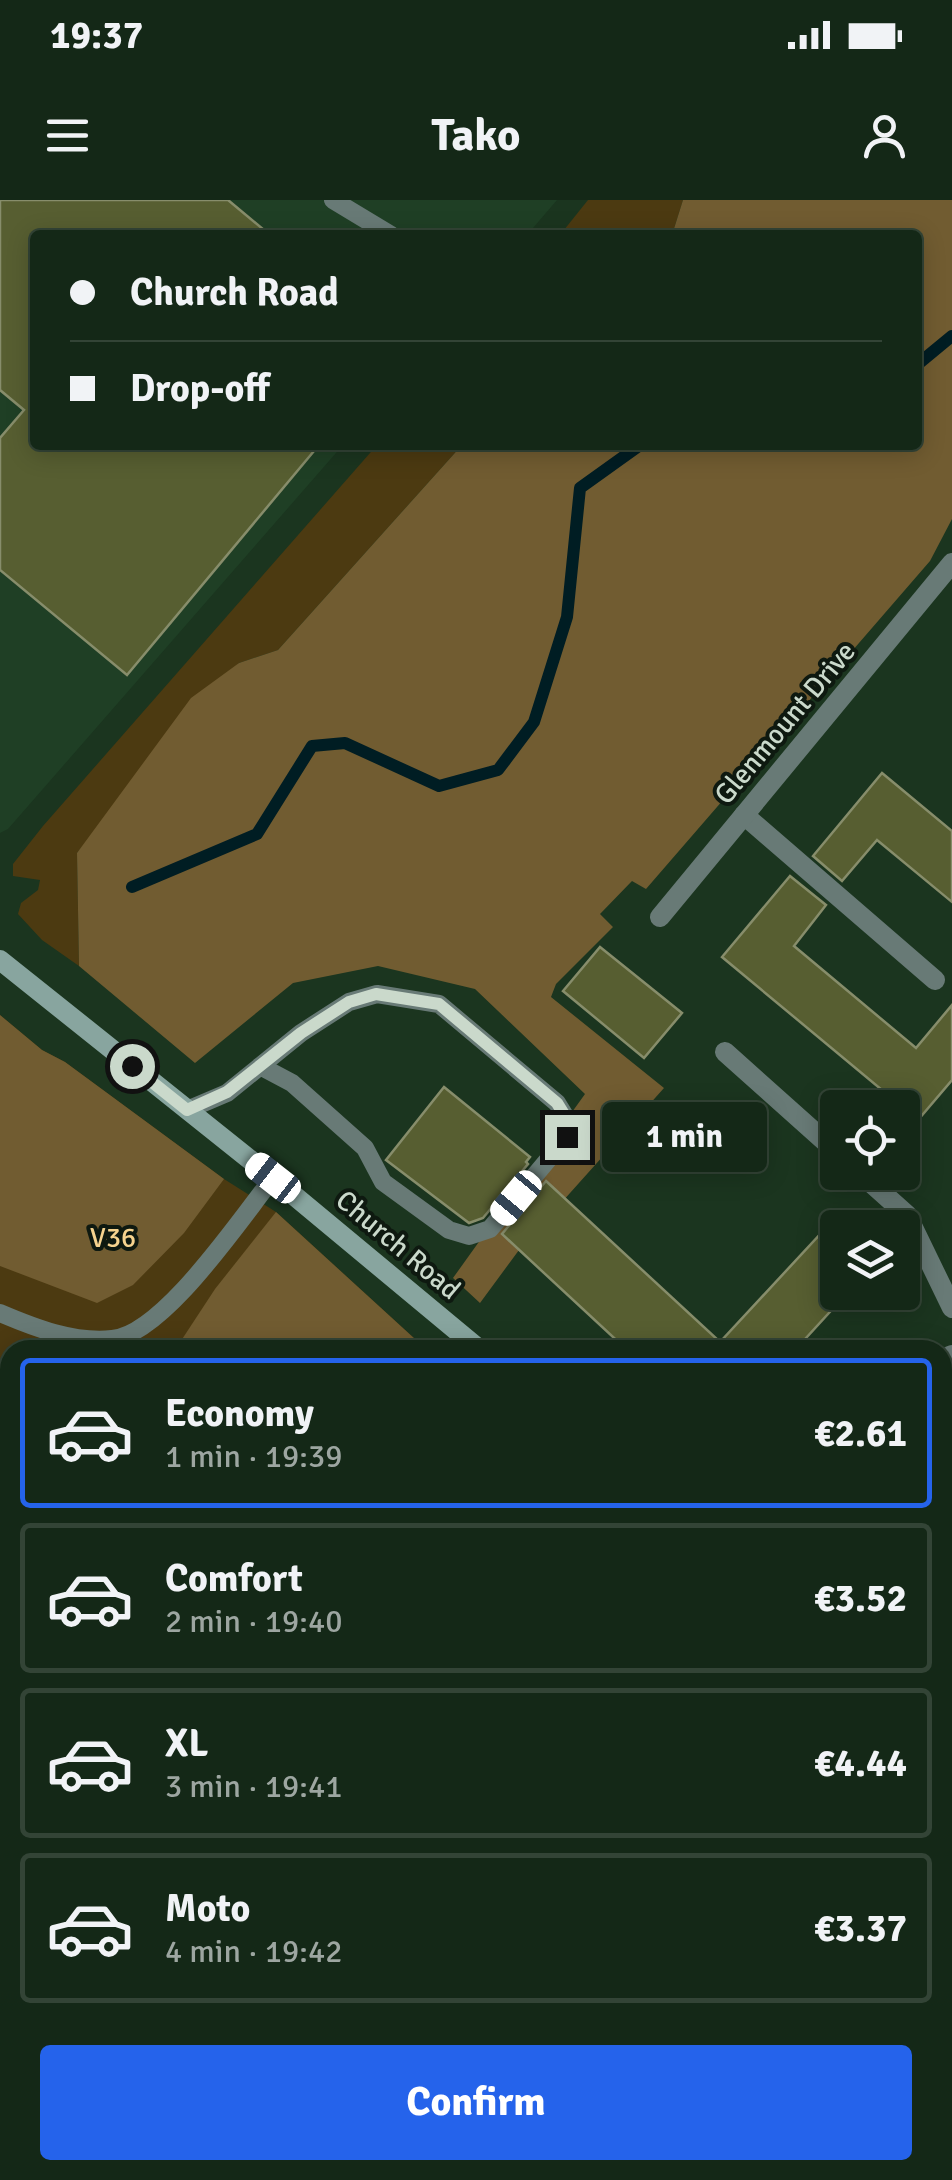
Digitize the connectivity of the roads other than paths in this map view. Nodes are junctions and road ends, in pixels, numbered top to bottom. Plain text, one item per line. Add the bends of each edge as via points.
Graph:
1 (333, 200) edge
2 (383, 230) edge
3 (952, 563) edge
4 (744, 815) junction
5 (660, 917) dead end
6 (0, 960) edge
7 (935, 980) dead end
8 (724, 1052) dead end
9 (260, 1066) junction
10 (187, 1110) junction
11 (820, 1137) edge
12 (273, 1178) junction
13 (880, 1190) edge
14 (952, 1308) edge
15 (0, 1314) edge
16 (468, 1340) edge

1 - 2 lane
3 - 4 street, Glenmount Drive
4 - 5 street, Glenmount Drive
4 - 7 street
6 - 10 street, Church Road
8 - 11 street
9 - 9 lane via 349,1002 376,994 439,1004 557,1103 567,1137 490,1229 468,1236 386,1185 365,1148 292,1083
9 - 10 lane via 227,1092
10 - 12 street, Church Road
12 - 15 lane via 146,1328 113,1340 47,1332
12 - 16 street, Church Road
13 - 14 street via 907,1215

